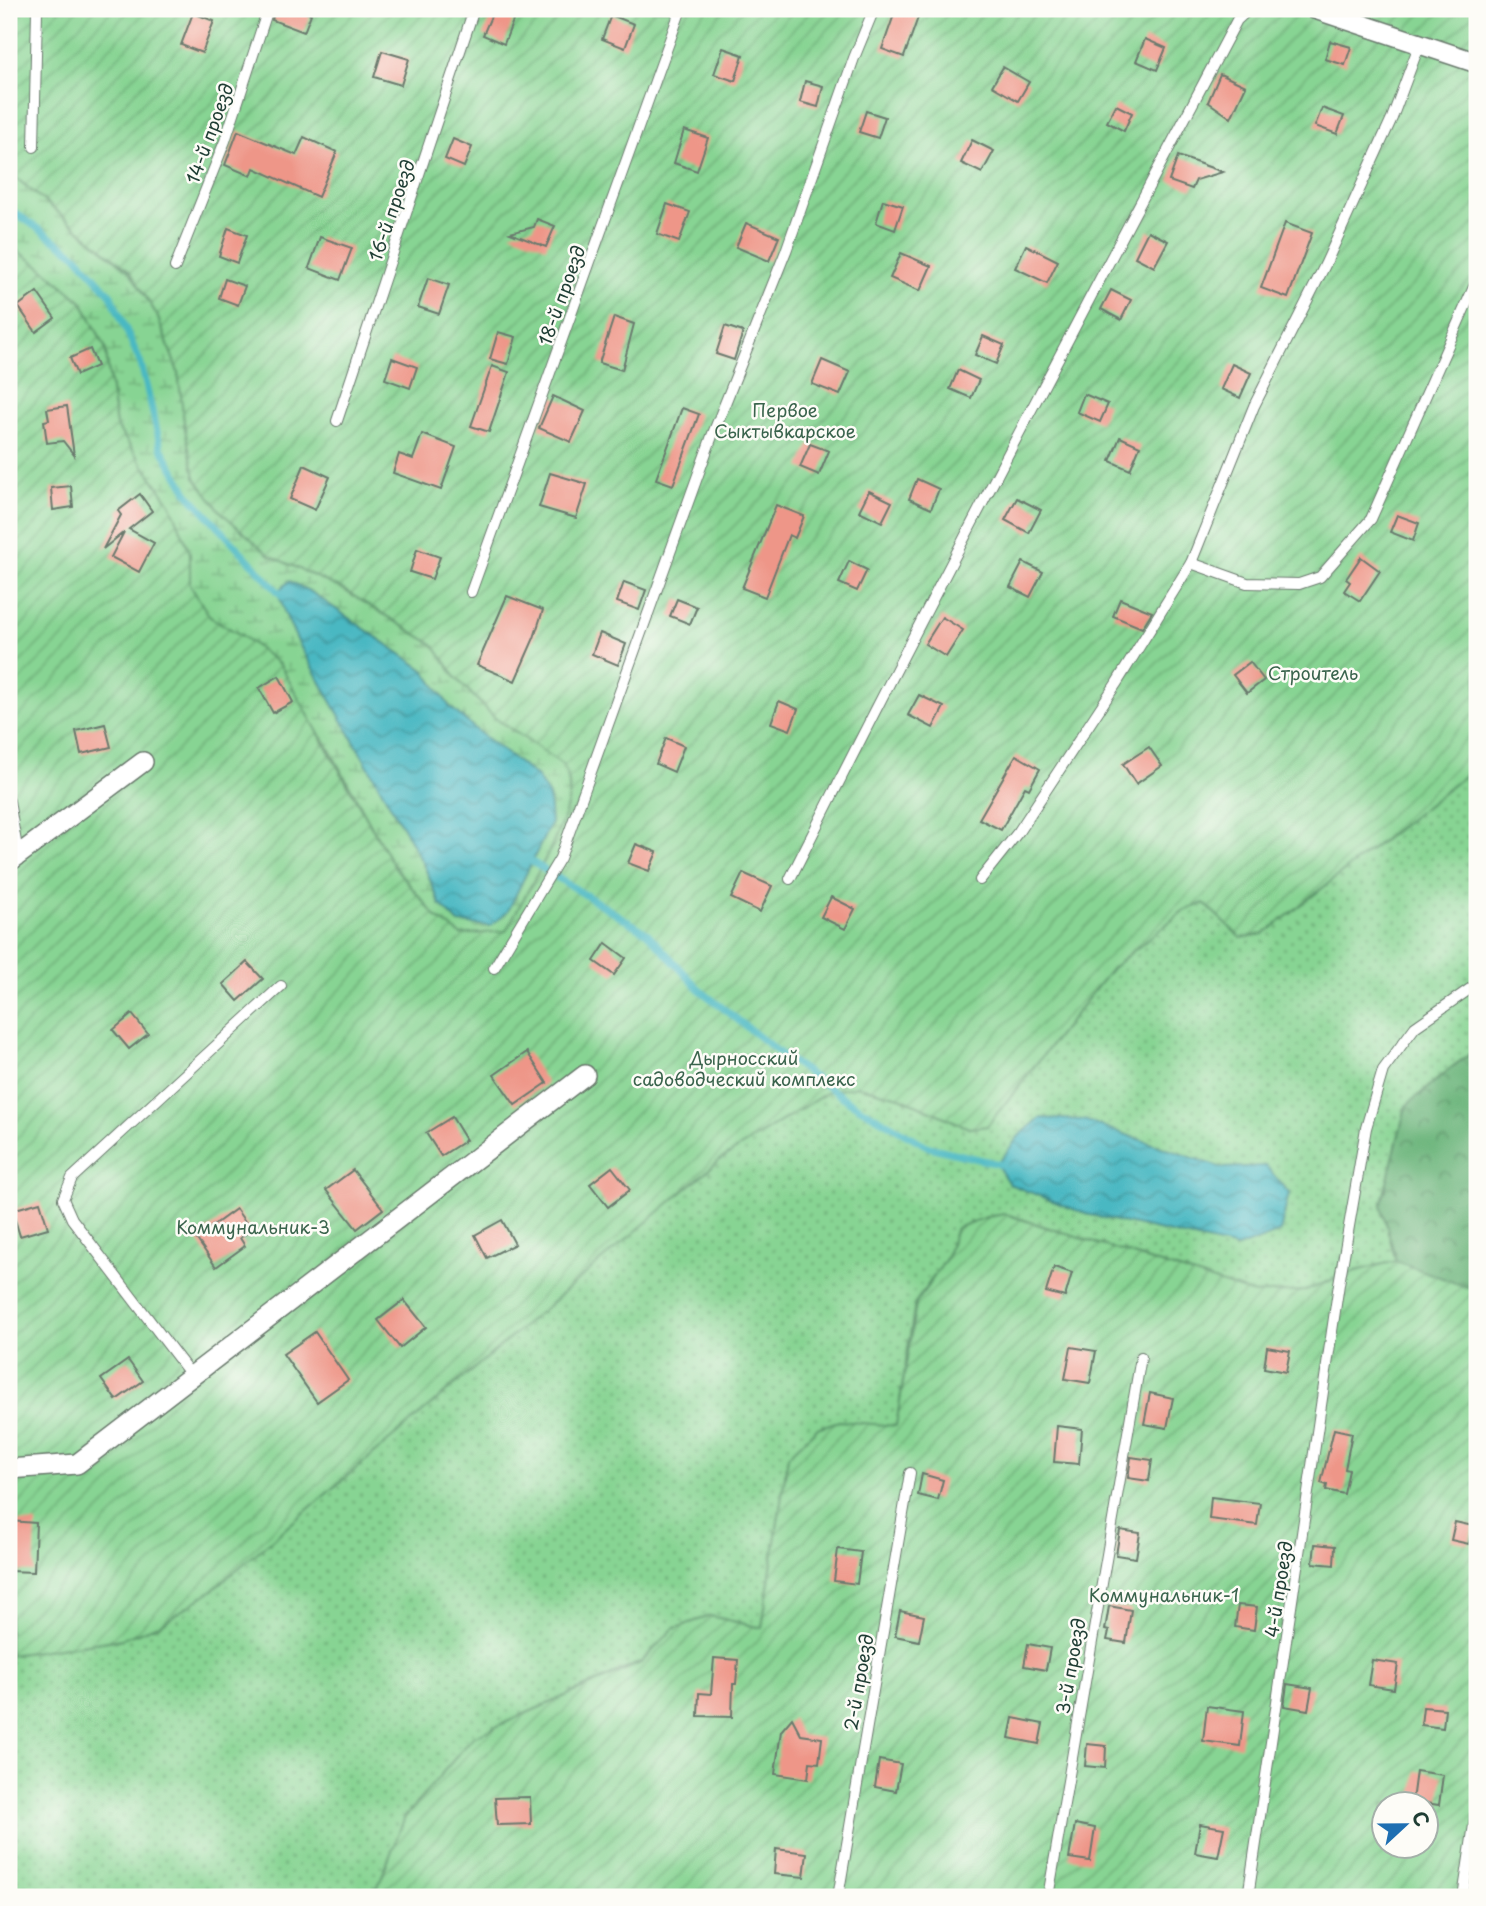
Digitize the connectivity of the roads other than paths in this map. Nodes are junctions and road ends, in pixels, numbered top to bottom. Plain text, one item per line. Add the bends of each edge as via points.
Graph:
1 (37, 9) edge
2 (268, 9) edge
3 (474, 9) edge
4 (681, 9) edge
5 (874, 9) edge
6 (1249, 9) edge
7 (1315, 9) edge
8 (1420, 43) junction
9 (1477, 63) edge
10 (34, 147) dead end
11 (175, 267) dead end
12 (1477, 280) edge
13 (337, 421) dead end
14 (1191, 563) junction
15 (471, 592) dead end
16 (143, 762) dead end
17 (9, 801) edge
18 (13, 858) edge
19 (790, 879) dead end
20 (980, 880) dead end
21 (494, 968) dead end
22 (1477, 984) edge
23 (281, 986) dead end
24 (585, 1075) dead end
25 (1141, 1357) dead end
26 (192, 1376) junction
27 (9, 1469) edge
28 (910, 1473) dead end
29 (1477, 1805) edge
30 (838, 1897) edge
31 (1048, 1897) edge
32 (1248, 1897) edge
33 (1463, 1897) edge

1 - 10 lane
2 - 11 lane, 14-й проезд via 225,141
3 - 13 lane, 16-й проезд
4 - 15 lane, 18-й проезд
5 - 21 lane via 786,251 712,436 560,858
6 - 19 lane via 1237,20 1070,334
7 - 8 street
8 - 9 street
8 - 14 lane via 1353,204 1254,406
12 - 14 lane via 1371,519 1320,577 1299,584 1247,583
14 - 20 lane via 1019,831
16 - 18 street
17 - 18 lane
22 - 32 lane, 4-й проезд via 1415,1027 1383,1070 1366,1128
23 - 26 lane via 72,1178 63,1199 72,1219
24 - 26 street
25 - 31 lane, 3-й проезд
26 - 27 street via 77,1464
28 - 30 lane, 2-й проезд
29 - 33 lane

